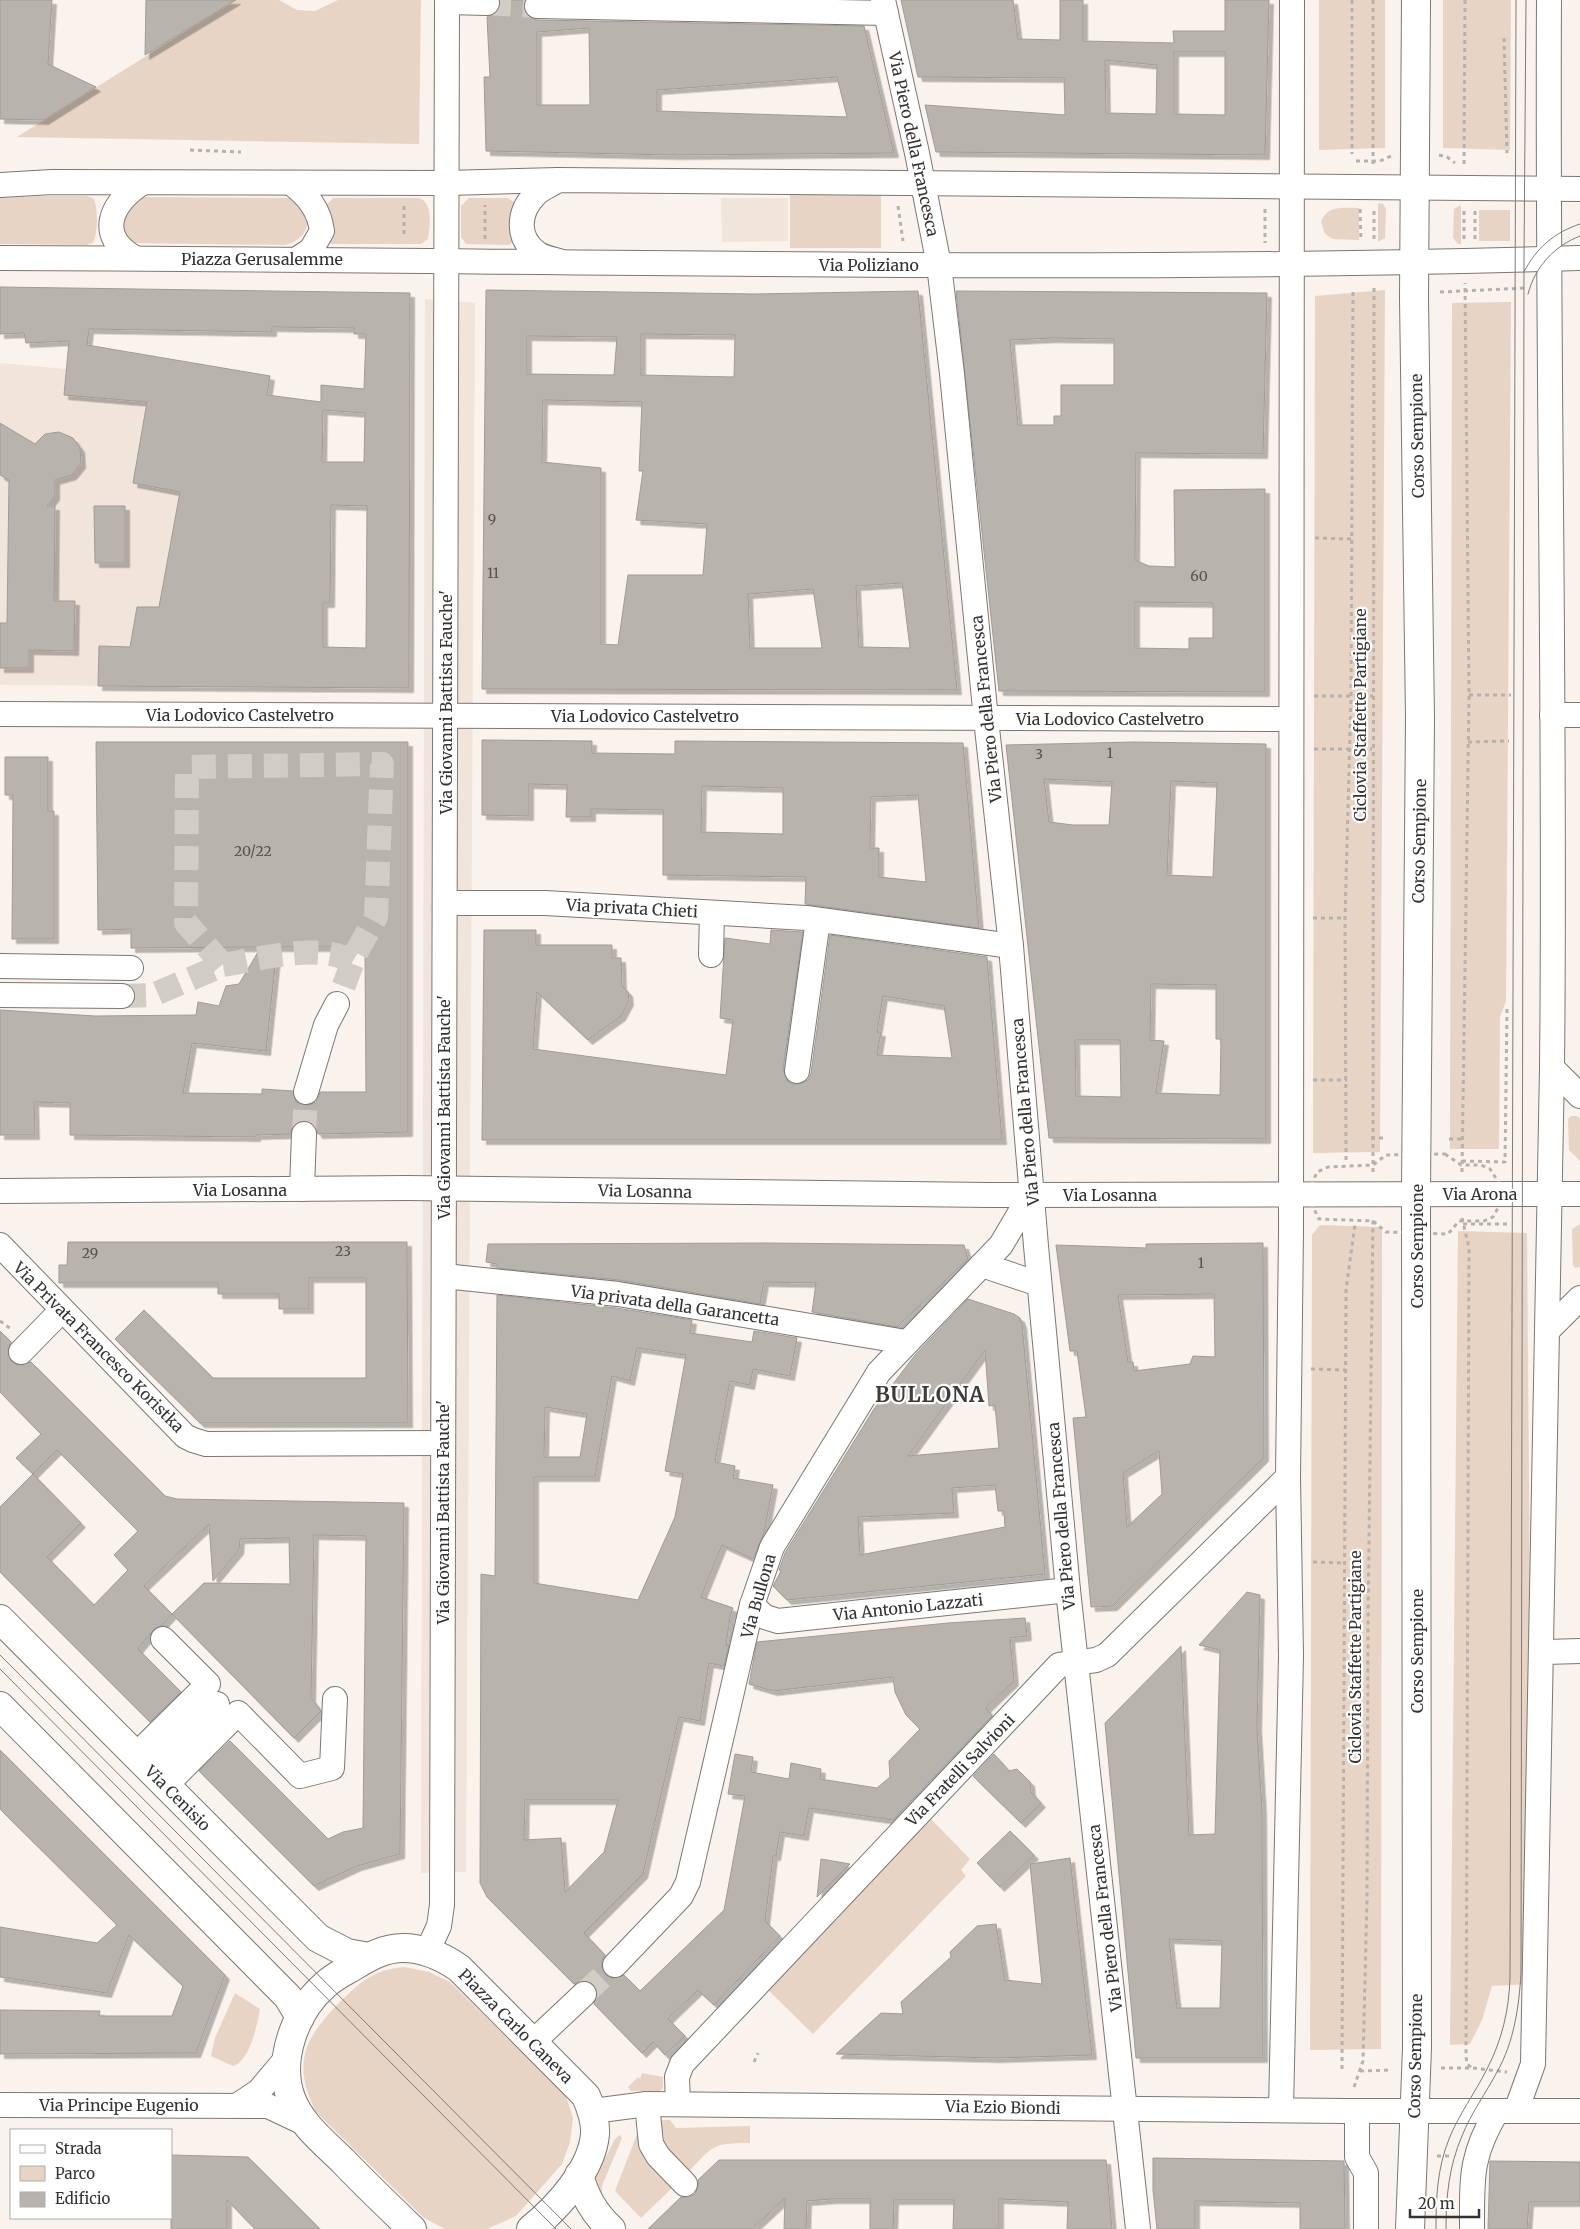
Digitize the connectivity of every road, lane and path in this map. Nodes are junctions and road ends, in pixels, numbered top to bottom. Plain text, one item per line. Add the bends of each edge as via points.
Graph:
1 (1292, 0) edge
2 (1352, 0) edge
3 (1373, 0) edge
4 (1416, 0) edge
5 (1465, 0) edge
6 (1549, 0) edge
7 (447, 1) edge
8 (487, 3) dead end
9 (537, 6) tunnel mouth
10 (884, 6) edge
11 (1504, 38) dead end
12 (190, 150) dead end
13 (242, 152) dead end
14 (1373, 153) dead end
15 (1464, 153) dead end
16 (1352, 154) dead end
17 (1507, 154) dead end
18 (558, 180) junction
19 (923, 182) junction
20 (142, 183) junction
21 (291, 183) junction
22 (447, 183) junction
23 (0, 184) edge
24 (1292, 186) junction
25 (1414, 186) junction
26 (1548, 188) junction
27 (1580, 188) edge
28 (404, 198) dead end
29 (485, 200) dead end
30 (1265, 201) dead end
31 (898, 203) dead end
32 (1360, 205) dead end
33 (1374, 206) dead end
34 (1464, 208) dead end
35 (1475, 208) dead end
36 (1464, 242) dead end
37 (1475, 242) dead end
38 (404, 245) dead end
39 (485, 245) dead end
40 (904, 247) dead end
41 (1265, 248) dead end
42 (0, 258) edge
43 (135, 258) junction
44 (1580, 258) edge
45 (297, 259) junction
46 (1550, 259) junction
47 (447, 260) junction
48 (564, 263) junction
49 (1415, 264) junction
50 (939, 265) junction
51 (1292, 265) junction
52 (1530, 288) dead end
53 (1353, 291) dead end
54 (1374, 292) dead end
55 (1452, 292) dead end
56 (1466, 298) dead end
57 (1311, 537) dead end
58 (1352, 539) junction
59 (1469, 695) junction
60 (1511, 695) dead end
61 (1310, 696) dead end
62 (1351, 696) junction
63 (1373, 696) junction
64 (0, 714) edge
65 (446, 715) junction
66 (1552, 715) junction
67 (1580, 715) edge
68 (986, 719) junction
69 (1291, 719) junction
70 (1509, 741) dead end
71 (1468, 742) junction
72 (1311, 749) dead end
73 (1349, 749) junction
74 (1372, 749) junction
75 (445, 903) junction
76 (712, 913) junction
77 (1310, 918) dead end
78 (1345, 918) junction
79 (818, 920) junction
80 (1011, 946) junction
81 (711, 955) dead end
82 (0, 966) edge
83 (131, 968) dead end
84 (0, 995) edge
85 (122, 996) tunnel mouth
86 (338, 1004) tunnel mouth
87 (1507, 1008) dead end
88 (1552, 1068) junction
89 (797, 1070) dead end
90 (1309, 1080) dead end
91 (1347, 1080) junction
92 (306, 1092) tunnel mouth
93 (1580, 1096) edge
94 (304, 1134) tunnel mouth
95 (1371, 1138) junction
96 (1386, 1138) dead end
97 (1449, 1139) dead end
98 (1462, 1139) junction
99 (1346, 1160) dead end
100 (1462, 1161) junction
101 (1462, 1166) dead end
102 (1373, 1168) dead end
103 (302, 1189) junction
104 (444, 1189) junction
105 (0, 1191) edge
106 (1416, 1193) junction
107 (1031, 1194) junction
108 (1550, 1194) junction
109 (1580, 1194) edge
110 (1290, 1195) junction
111 (1462, 1218) dead end
112 (1372, 1221) dead end
113 (1355, 1224) dead end
114 (1463, 1224) junction
115 (1508, 1224) dead end
116 (0, 1245) edge
117 (982, 1265) junction
118 (444, 1276) junction
119 (1039, 1284) junction
120 (1580, 1298) edge
121 (62, 1310) junction
122 (1550, 1328) junction
123 (906, 1342) junction
124 (21, 1352) dead end
125 (1309, 1369) dead end
126 (1346, 1370) junction
127 (443, 1444) junction
128 (1288, 1477) junction
129 (1308, 1562) dead end
130 (1345, 1563) junction
131 (1068, 1590) junction
132 (752, 1605) junction
133 (0, 1619) edge
134 (163, 1638) dead end
135 (1580, 1651) edge
136 (1545, 1652) junction
137 (1075, 1662) junction
138 (335, 1699) dead end
139 (217, 1704) dead end
140 (0, 1706) edge
141 (151, 1770) junction
142 (428, 1952) junction
143 (369, 1957) junction
144 (614, 1965) tunnel mouth
145 (584, 1994) tunnel mouth
146 (300, 2016) junction
147 (533, 2042) junction
148 (758, 2053) dead end
149 (285, 2060) junction
150 (1363, 2061) dead end
151 (754, 2062) dead end
152 (1342, 2069) dead end
153 (1510, 2072) dead end
154 (647, 2104) junction
155 (678, 2104) junction
156 (0, 2105) edge
157 (238, 2105) junction
158 (1125, 2108) junction
159 (1281, 2110) junction
160 (592, 2111) junction
161 (1357, 2111) junction
162 (1414, 2111) junction
163 (1506, 2111) junction
164 (1580, 2111) edge
165 (304, 2123) junction
166 (579, 2175) junction
167 (685, 2184) dead end
168 (412, 2229) edge
169 (532, 2229) edge
170 (611, 2229) edge
171 (1138, 2229) edge
172 (1366, 2229) edge
173 (1410, 2229) edge
174 (1472, 2229) edge

1 - 24 street
2 - 16 path
3 - 14 path
4 - 25 main road, Corso Sempione
5 - 15 path
6 - 26 street
7 - 8 street
7 - 22 street
9 - 10 street
10 - 19 street, Via Piero della Francesca
11 - 17 path
12 - 13 path
18 - 19 street
18 - 22 street
18 - 48 street via 535,194 523,212 521,224 525,240 537,253
19 - 24 street
19 - 50 street, Via Piero della Francesca
20 - 21 street
20 - 23 street
20 - 43 street via 117,204 112,218 112,234 121,250
21 - 22 street
21 - 45 street via 313,204 322,231 310,250
22 - 47 street
24 - 25 street
24 - 51 street
25 - 26 street
25 - 49 main road, Corso Sempione
26 - 27 street
26 - 46 street
28 - 38 path
29 - 39 path
30 - 41 path
31 - 40 path
32 - 33 path via 1361,245 1374,243
34 - 36 path
35 - 37 path
42 - 43 street, Piazza Gerusalemme
43 - 45 street, Piazza Gerusalemme
44 - 46 street
45 - 47 street, Piazza Gerusalemme
46 - 49 street
46 - 66 street
47 - 48 street, Via Poliziano
47 - 65 street, Via Giovanni Battista Fauche'
48 - 50 street, Via Poliziano
49 - 51 street
49 - 106 main road, Corso Sempione via 1420,718
50 - 51 street, Via Poliziano
50 - 68 street, Via Piero della Francesca
51 - 69 street
52 - 55 path
53 - 58 path
54 - 63 path, Ciclovia Staffette Partigiane
56 - 59 path
57 - 58 path
58 - 62 path
59 - 60 path
59 - 71 path
61 - 62 path
62 - 63 path
62 - 73 path
63 - 74 path, Ciclovia Staffette Partigiane
64 - 65 street, Via Lodovico Castelvetro
65 - 68 street, Via Lodovico Castelvetro
65 - 75 street, Via Giovanni Battista Fauche'
66 - 67 street
66 - 88 street
68 - 69 street, Via Lodovico Castelvetro
68 - 80 street, Via Piero della Francesca
69 - 110 street
70 - 71 path
71 - 98 path
72 - 73 path
73 - 74 path
73 - 78 path
74 - 95 path, Ciclovia Staffette Partigiane
75 - 76 street, Via privata Chieti via 545,903
75 - 104 street, Via Giovanni Battista Fauche'
76 - 79 street, Via privata Chieti
76 - 81 street
77 - 78 path
78 - 91 path
79 - 80 street, Via privata Chieti
79 - 89 street
80 - 107 street, Via Piero della Francesca
82 - 83 street
84 - 85 street
86 - 92 street via 326,1025
87 - 100 path via 1505,1162
88 - 93 street
88 - 108 street
90 - 91 path
91 - 99 path
94 - 103 street
95 - 96 path
95 - 102 path, Ciclovia Staffette Partigiane
97 - 98 path
98 - 100 path
100 - 101 path
103 - 104 street, Via Losanna
103 - 105 street, Via Losanna
104 - 107 street, Via Losanna
104 - 118 street, Via Giovanni Battista Fauche'
106 - 108 street, Via Arona
106 - 110 street, Via Arona
106 - 162 main road, Corso Sempione via 1417,2048
107 - 110 street, Via Losanna
107 - 117 street, Via Bullona via 1001,1245
107 - 119 street, Via Piero della Francesca
108 - 109 street, Via Arona
108 - 122 street
110 - 128 street
111 - 114 path
112 - 150 path, Ciclovia Staffette Partigiane
113 - 126 path via 1346,1290
114 - 115 path
114 - 153 path via 1469,1248 1466,2057 1472,2068
116 - 121 street, Via Privata Francesco Koristka
117 - 119 street
117 - 123 street, Via Bullona
118 - 123 street, Via privata della Garancetta via 618,1294
118 - 127 street, Via Giovanni Battista Fauche'
119 - 131 street, Via Piero della Francesca
120 - 122 street
121 - 124 street
121 - 127 street, Via Privata Francesco Koristka via 185,1436 193,1440 206,1444
122 - 136 street
123 - 132 street, Via Bullona via 868,1388 772,1547
125 - 126 path
126 - 130 path
127 - 142 street, Via Giovanni Battista Fauche' via 442,1904 439,1926
128 - 137 street, Via Fratelli Salvioni via 1118,1645 1096,1660
128 - 159 street via 1291,1656
129 - 130 path
130 - 152 path
131 - 132 street, Via Antonio Lazzati via 778,1621 765,1616
131 - 137 street, Via Piero della Francesca
132 - 144 street, Via Bullona via 688,1882 682,1896
133 - 141 main road, Via Cenisio
134 - 141 street via 208,1684
135 - 136 street
136 - 163 street via 1533,2064
137 - 155 street, Via Fratelli Salvioni via 1059,1665 682,2064 676,2077
137 - 158 street, Via Piero della Francesca
138 - 141 street via 332,1768 300,1776 238,1713
139 - 141 street
140 - 146 main road via 288,1997
141 - 143 main road, Via Cenisio via 318,1938 347,1953
142 - 143 main road, Piazza Carlo Caneva via 404,1948 385,1950
142 - 147 main road, Piazza Carlo Caneva via 459,1968
143 - 146 main road, Piazza Carlo Caneva via 326,1983
145 - 147 street
146 - 149 main road, Piazza Carlo Caneva
147 - 160 main road, Piazza Carlo Caneva via 586,2096
148 - 151 path
149 - 157 street, Piazza Carlo Caneva via 259,2091
149 - 165 main road, Piazza Carlo Caneva via 291,2099
154 - 155 street, Via Ezio Biondi
154 - 160 street, Via Ezio Biondi
154 - 167 street via 651,2144
155 - 158 street, Via Ezio Biondi
156 - 157 street, Via Principe Eugenio
157 - 165 street, Piazza Carlo Caneva via 268,2106
158 - 159 street, Via Ezio Biondi
158 - 171 street, Via Piero della Francesca
159 - 161 street, Via Ezio Biondi
160 - 166 main road, Piazza Carlo Caneva via 595,2133
161 - 162 street, Via Ezio Biondi
161 - 172 street via 1357,2157 1366,2173
162 - 163 street, Via Ezio Biondi
162 - 173 main road, Corso Sempione
163 - 164 street, Via Ezio Biondi
163 - 174 street via 1484,2132 1475,2156
165 - 168 main road, Piazza Carlo Caneva
166 - 169 main road, Piazza Carlo Caneva via 552,2210
166 - 170 main road via 585,2196

